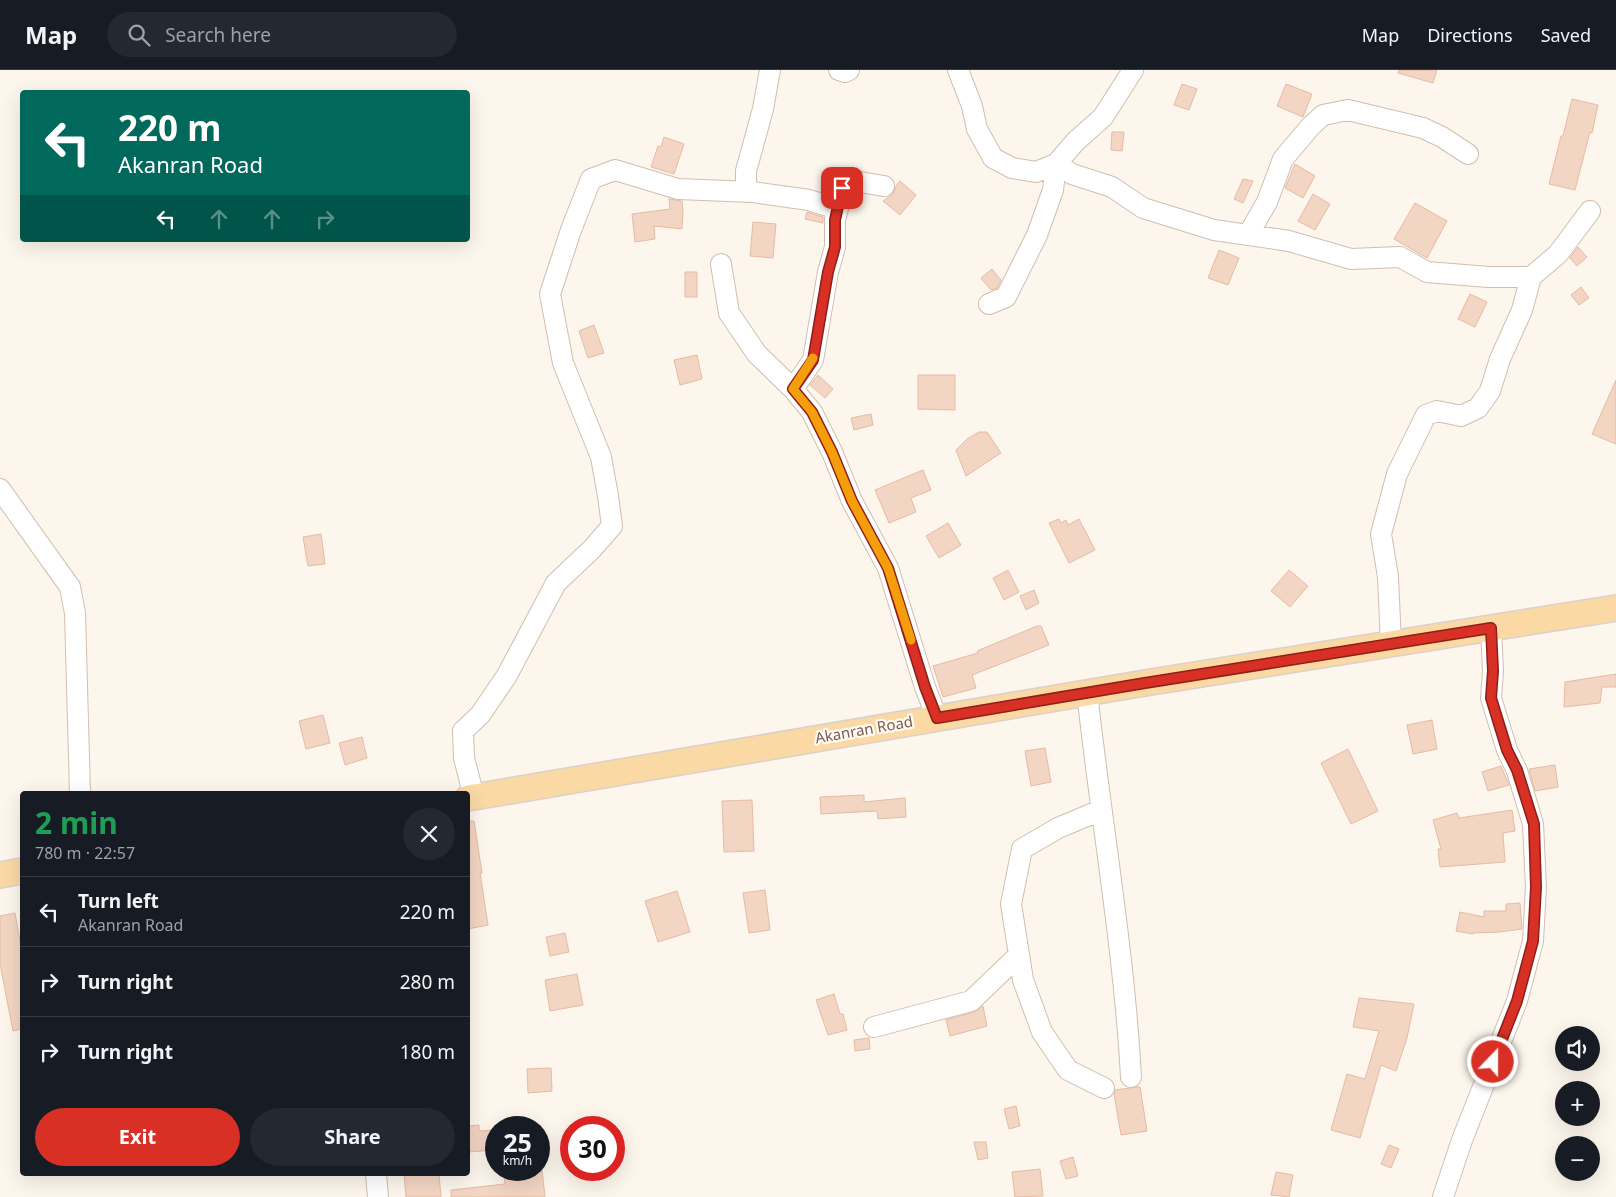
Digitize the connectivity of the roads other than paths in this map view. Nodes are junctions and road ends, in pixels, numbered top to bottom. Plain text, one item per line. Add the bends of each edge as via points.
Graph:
1 (770, 70) edge
2 (839, 70) edge
3 (849, 70) edge
4 (958, 70) edge
5 (1133, 70) edge
6 (1468, 154) dead end
7 (1056, 164) junction
8 (884, 186) dead end
9 (746, 192) junction
10 (838, 209) junction
11 (1590, 211) dead end
12 (1248, 235) junction
13 (721, 264) dead end
14 (1531, 277) junction
15 (989, 304) dead end
16 (793, 389) junction
17 (0, 489) edge
18 (1616, 608) edge
19 (1491, 628) junction
20 (1391, 644) junction
21 (1087, 692) junction
22 (937, 718) junction
23 (80, 791) edge
24 (470, 791) edge
25 (471, 798) edge
26 (1101, 810) junction
27 (20, 871) edge
28 (0, 874) edge
29 (1019, 955) junction
30 (874, 1027) dead end
31 (1131, 1077) dead end
32 (1104, 1088) dead end
33 (376, 1176) edge
34 (378, 1197) edge
35 (1443, 1197) edge

1 - 9 street via 746,172
2 - 3 street
4 - 7 street via 977,129 992,158 1012,168 1036,172
5 - 7 street via 1103,117
6 - 12 street via 1423,128 1348,110 1323,115 1283,159 1267,202
7 - 12 street via 1072,174 1112,187 1143,208 1214,230
7 - 15 street via 1053,190 1024,264 1006,297
8 - 10 street via 860,182 842,188
9 - 10 street via 809,200
9 - 24 street via 678,189 615,170 591,179 550,294 563,363 600,457 612,526 556,583 506,678 480,715 463,731
10 - 16 street via 835,247 813,360
11 - 14 street via 1558,254
12 - 14 street via 1289,241 1351,259 1400,257 1427,272
13 - 16 street via 728,313 757,354
14 - 20 street via 1522,310 1490,391 1478,408 1461,416 1437,411 1426,415 1397,474 1381,534 1388,577
16 - 22 street via 812,412 852,501 888,568
17 - 23 street via 70,587 75,613
18 - 19 main road, Akanran Road
19 - 20 main road, Akanran Road
19 - 35 street via 1491,698 1534,824 1536,887 1533,941 1517,1001
20 - 21 main road, Akanran Road
21 - 22 main road, Akanran Road
21 - 26 street
22 - 25 main road, Akanran Road
26 - 29 street via 1058,828 1022,849 1010,904
26 - 31 street via 1122,965
27 - 28 main road
29 - 30 street via 971,1001
29 - 32 street via 1023,980 1042,1032 1068,1070
33 - 34 street

